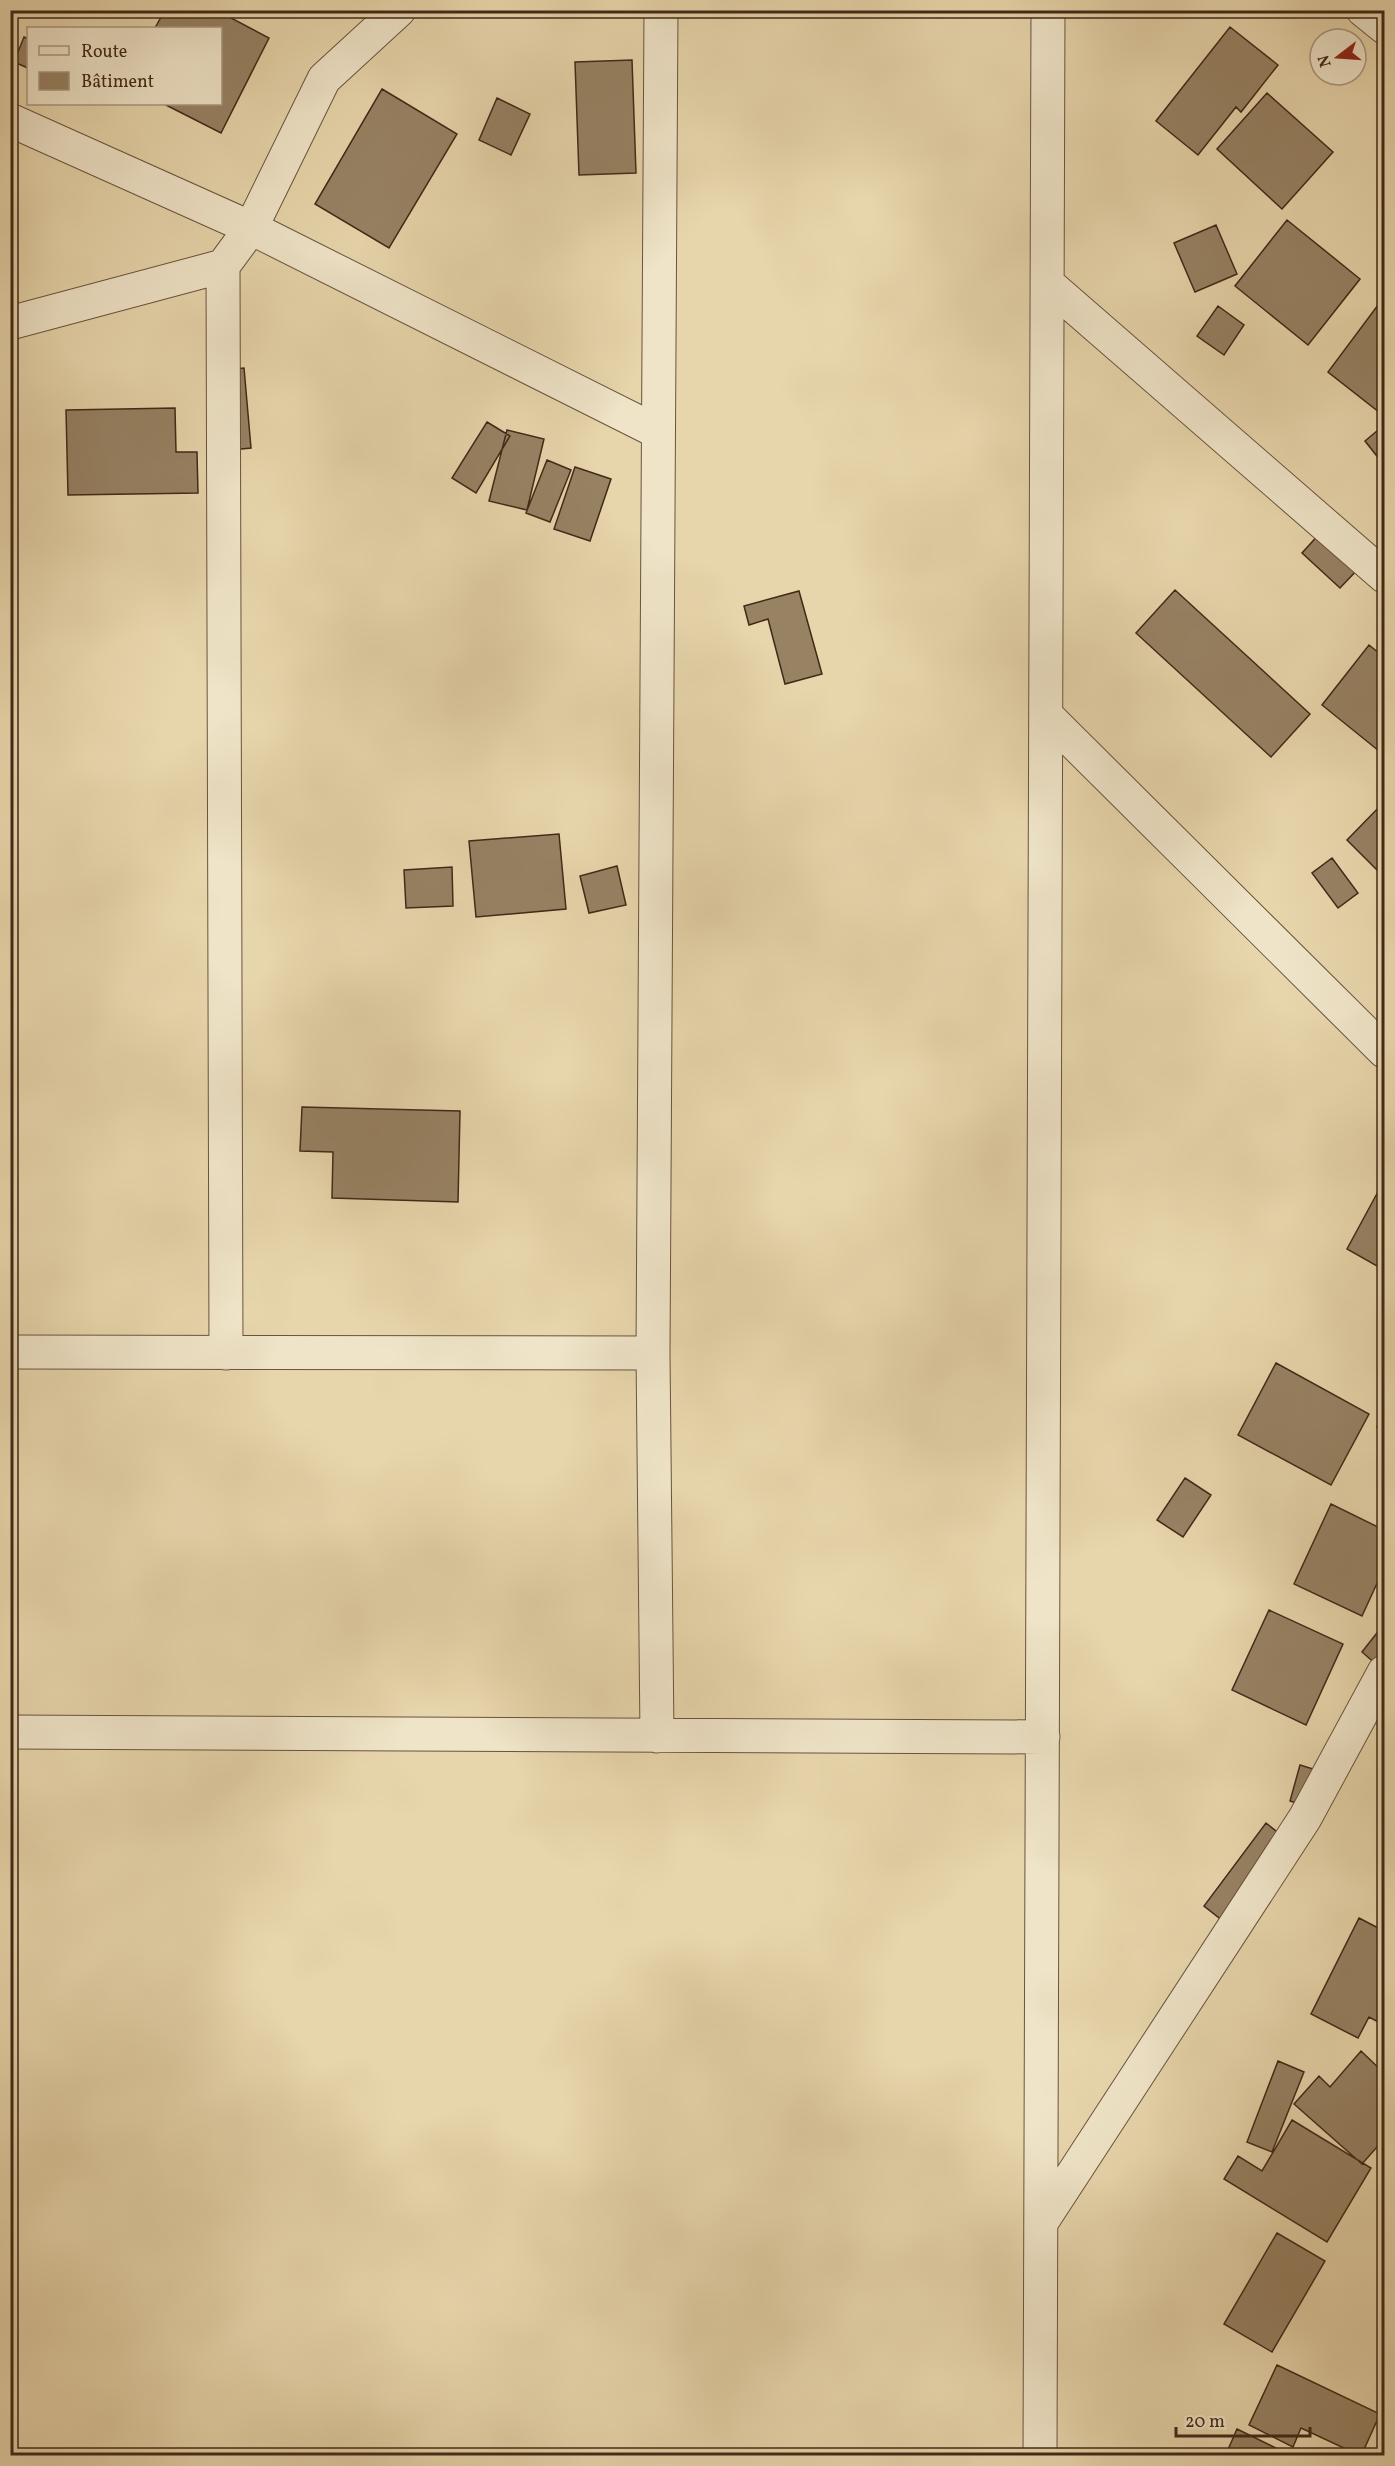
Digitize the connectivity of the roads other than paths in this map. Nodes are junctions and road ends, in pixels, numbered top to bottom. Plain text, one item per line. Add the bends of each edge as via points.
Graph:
1 (399, 10) edge
2 (662, 10) edge
3 (1048, 10) edge
4 (1363, 10) edge
5 (1384, 27) edge
6 (10, 120) edge
7 (251, 228) junction
8 (223, 266) junction
9 (1047, 283) junction
10 (10, 323) edge
11 (658, 432) junction
12 (1384, 576) edge
13 (1046, 715) junction
14 (1384, 1051) edge
15 (10, 1352) edge
16 (226, 1353) junction
17 (653, 1353) junction
18 (1384, 1672) edge
19 (10, 1732) edge
20 (657, 1736) junction
21 (1043, 1737) junction
22 (1041, 2223) junction
23 (1040, 2456) edge

1 - 7 street via 324,80
2 - 11 street
3 - 9 street
4 - 5 street
6 - 7 street
7 - 8 street
7 - 11 street
8 - 10 street
8 - 16 street
9 - 12 street
9 - 13 street
11 - 17 street
13 - 14 street
13 - 21 street
15 - 16 street
16 - 17 street
17 - 20 street
18 - 22 street via 1305,1818
19 - 20 street
20 - 21 street
21 - 22 street
22 - 23 street

